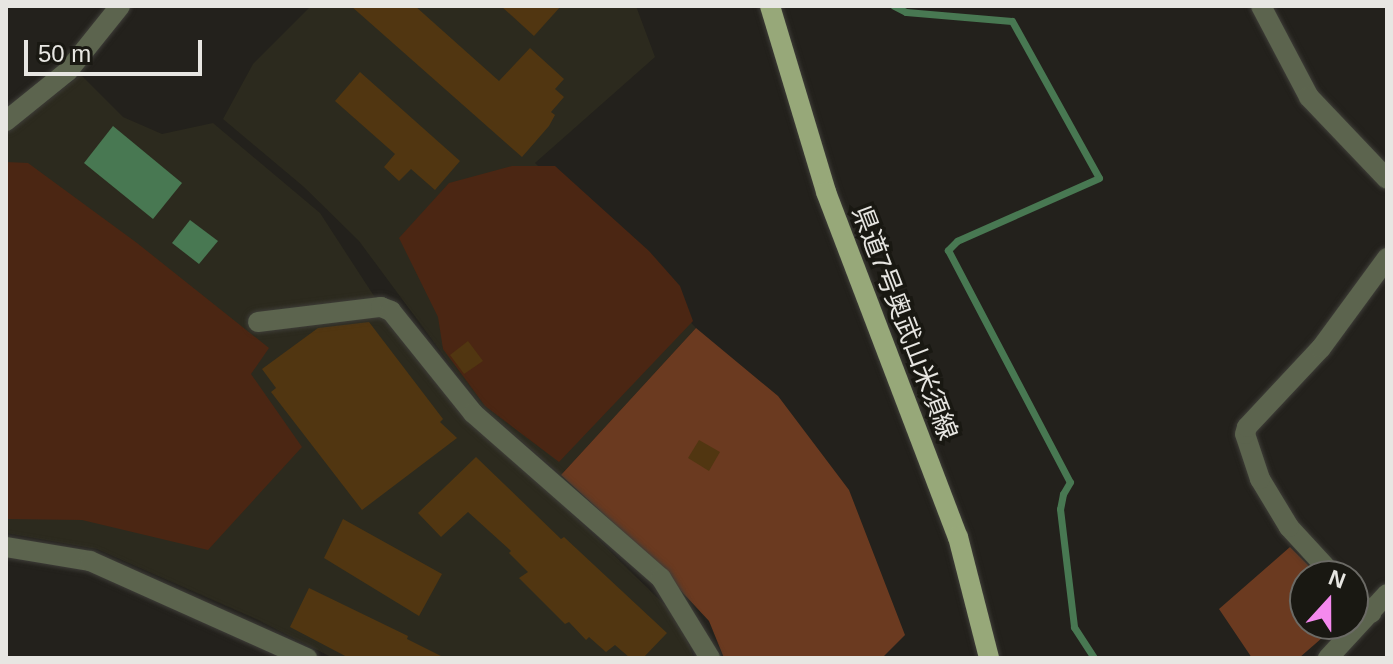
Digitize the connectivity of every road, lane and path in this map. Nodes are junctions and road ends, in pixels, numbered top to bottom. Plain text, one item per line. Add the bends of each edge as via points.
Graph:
1 (120, 6) edge
2 (770, 6) edge
3 (1261, 6) edge
4 (6, 121) edge
5 (1387, 179) edge
6 (1387, 258) edge
7 (258, 322) dead end
8 (6, 547) edge
9 (1319, 560) edge
10 (1387, 594) edge
11 (1371, 613) joint
12 (307, 658) edge
13 (710, 658) edge
14 (989, 658) edge
15 (1328, 658) edge

1 - 4 street via 68,71
2 - 14 main road, 県道7号奥武山米須線 via 826,192 958,537
3 - 5 street via 1309,97
6 - 9 street via 1321,348 1245,434 1260,479 1289,527
7 - 13 street via 381,307 391,311 473,413 661,578
8 - 12 street via 90,561
10 - 11 street
11 - 15 street

